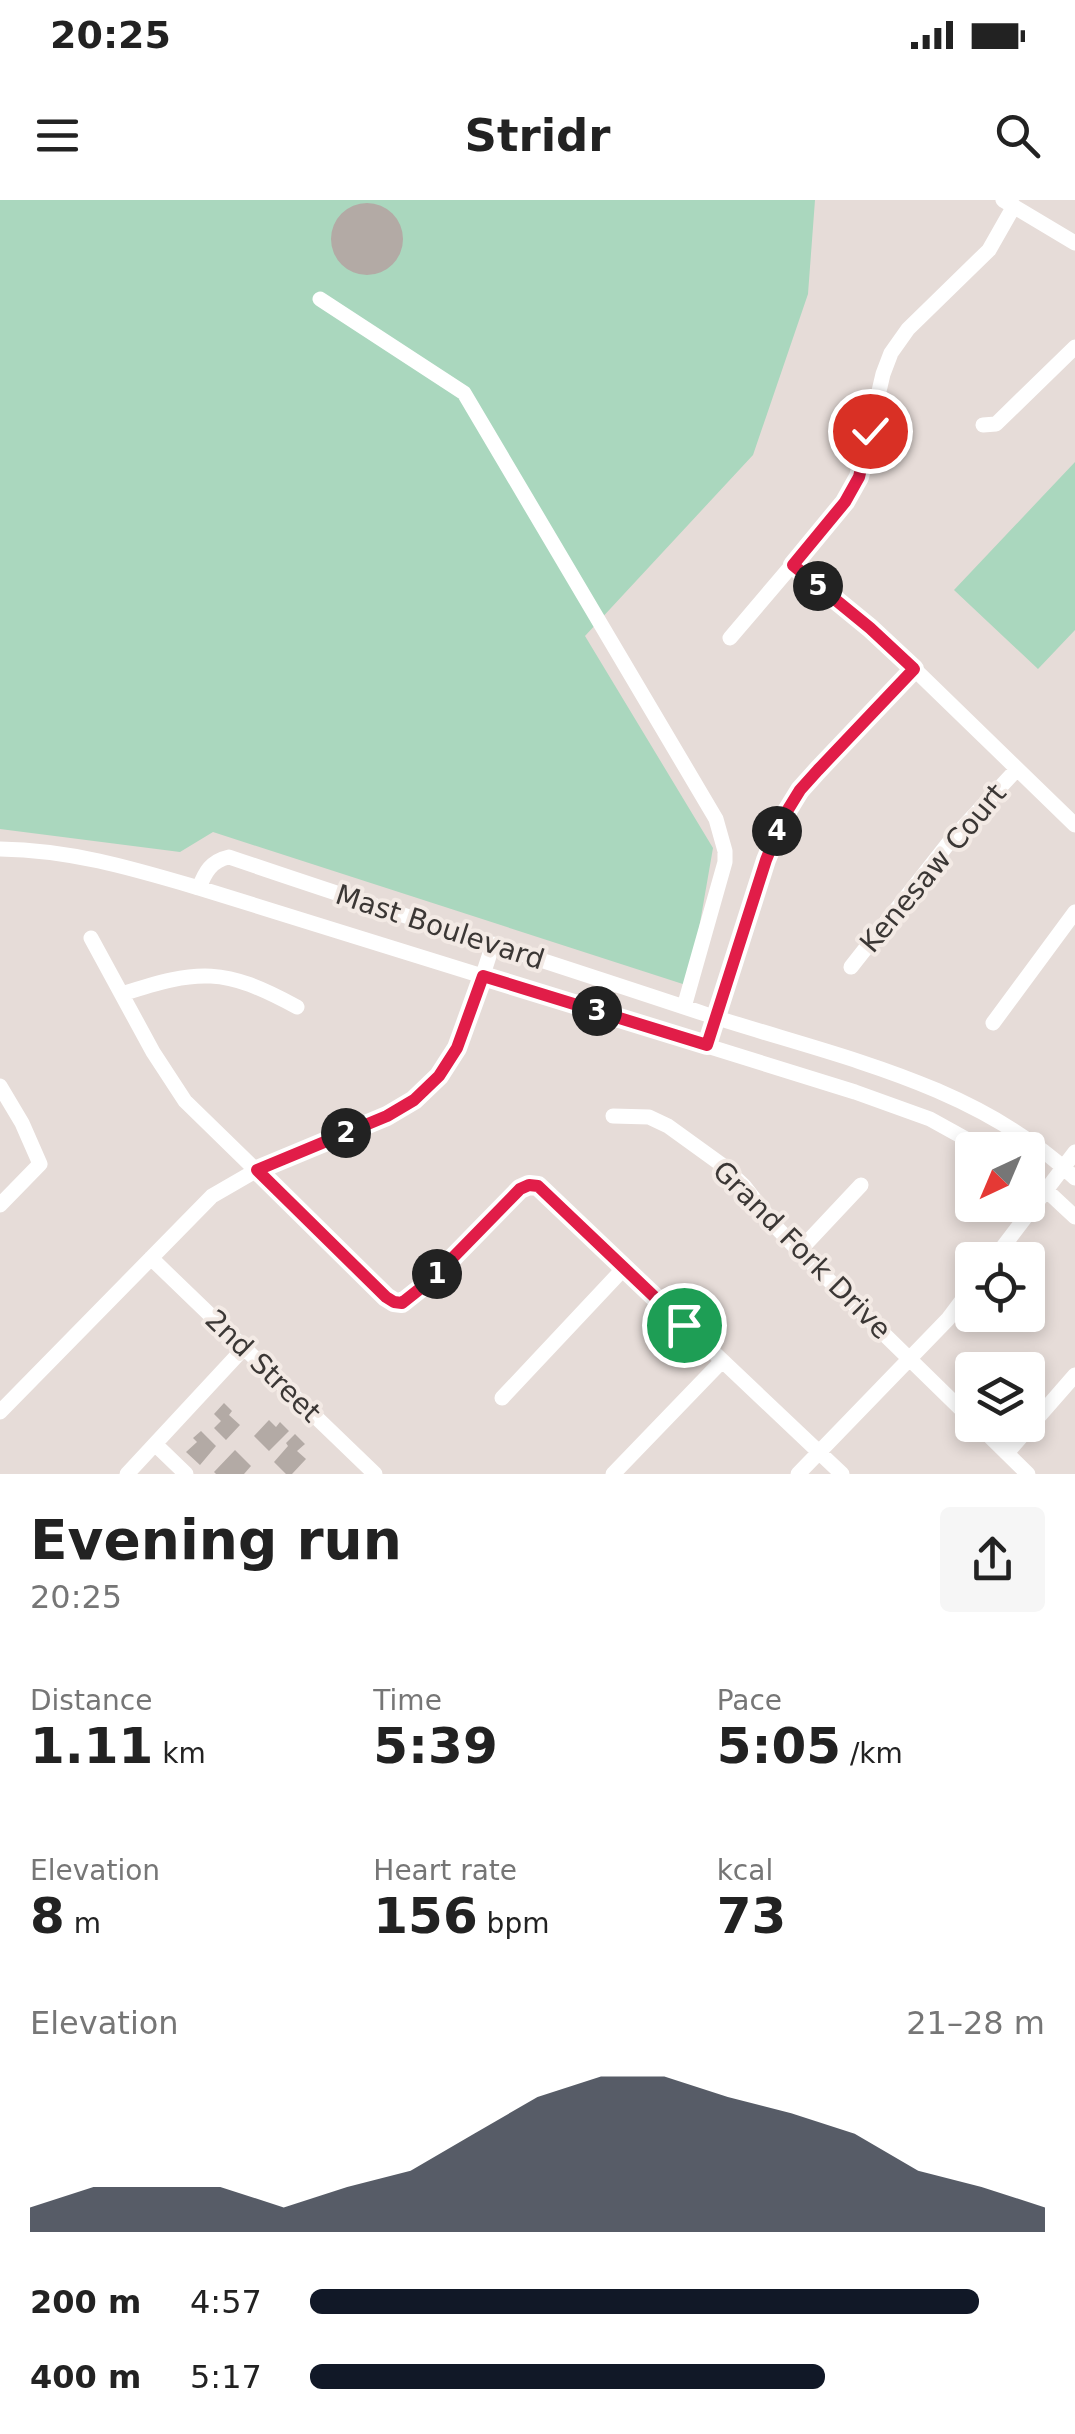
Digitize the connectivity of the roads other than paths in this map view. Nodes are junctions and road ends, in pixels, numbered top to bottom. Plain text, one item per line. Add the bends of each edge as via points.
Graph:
1 (1008, 203) edge
2 (1075, 243) edge
3 (320, 299) dead end
4 (1075, 347) edge
5 (982, 426) dead end
6 (793, 565) junction
7 (730, 638) dead end
8 (914, 669) junction
9 (1017, 769) junction
10 (1075, 825) edge
11 (0, 850) edge
12 (199, 888) junction
13 (1075, 912) edge
14 (91, 938) dead end
15 (493, 944) junction
16 (851, 967) dead end
17 (483, 976) junction
18 (122, 994) junction
19 (297, 1007) dead end
20 (684, 1007) junction
21 (716, 1017) junction
22 (993, 1023) dead end
23 (707, 1045) junction
24 (0, 1086) edge
25 (613, 1116) dead end
26 (955, 1133) edge
27 (1075, 1152) edge
28 (257, 1170) junction
29 (1069, 1173) edge
30 (861, 1185) dead end
31 (1046, 1190) junction
32 (0, 1205) edge
33 (1075, 1217) edge
34 (1007, 1242) edge
35 (798, 1251) junction
36 (151, 1258) junction
37 (625, 1268) junction
38 (955, 1310) edge
39 (244, 1348) junction
40 (910, 1359) junction
41 (722, 1361) junction
42 (1075, 1375) edge
43 (502, 1398) dead end
44 (955, 1403) edge
45 (3, 1404) edge
46 (996, 1442) edge
47 (155, 1444) junction
48 (819, 1452) junction
49 (1007, 1453) junction
50 (126, 1474) edge
51 (186, 1474) edge
52 (375, 1474) edge
53 (612, 1474) edge
54 (798, 1474) edge
55 (842, 1474) edge
56 (1028, 1474) edge

1 - 2 street
1 - 6 street via 988,250 892,353 859,477
3 - 20 street via 464,393 716,819 724,862
4 - 5 street via 996,424
6 - 7 street
6 - 8 street
8 - 9 street
8 - 21 street via 800,790 784,816
9 - 10 street
9 - 16 street, Kenesaw Court
11 - 12 street, Mast Boulevard via 120,864
12 - 15 street, Mast Boulevard via 205,872 229,857
12 - 17 street, Mast Boulevard
13 - 22 street
14 - 18 street
15 - 17 street
15 - 20 street, Mast Boulevard
17 - 23 street, Mast Boulevard
17 - 28 street via 457,1048 414,1100
18 - 19 street via 175,978 211,976 252,984
18 - 28 street via 185,1101
20 - 21 street, Mast Boulevard
21 - 23 street
21 - 29 street, Mast Boulevard via 960,1100 1018,1132
23 - 26 street, Mast Boulevard via 855,1092
24 - 32 street via 40,1164
25 - 35 street, Grand Fork Drive via 649,1117 722,1164
27 - 29 street
28 - 36 street via 212,1196
28 - 37 street via 394,1302 431,1280 529,1185 547,1193
29 - 31 street
30 - 35 street
31 - 33 street
31 - 34 street
35 - 40 street, Grand Fork Drive
36 - 39 street, 2nd Street
36 - 45 street
37 - 41 street
37 - 43 street
38 - 40 street
39 - 47 street
39 - 52 street, 2nd Street
40 - 44 street, Grand Fork Drive
40 - 48 street
41 - 48 street
41 - 53 street
42 - 49 street
46 - 49 street
47 - 50 street
47 - 51 street
48 - 54 street
48 - 55 street
49 - 56 street

